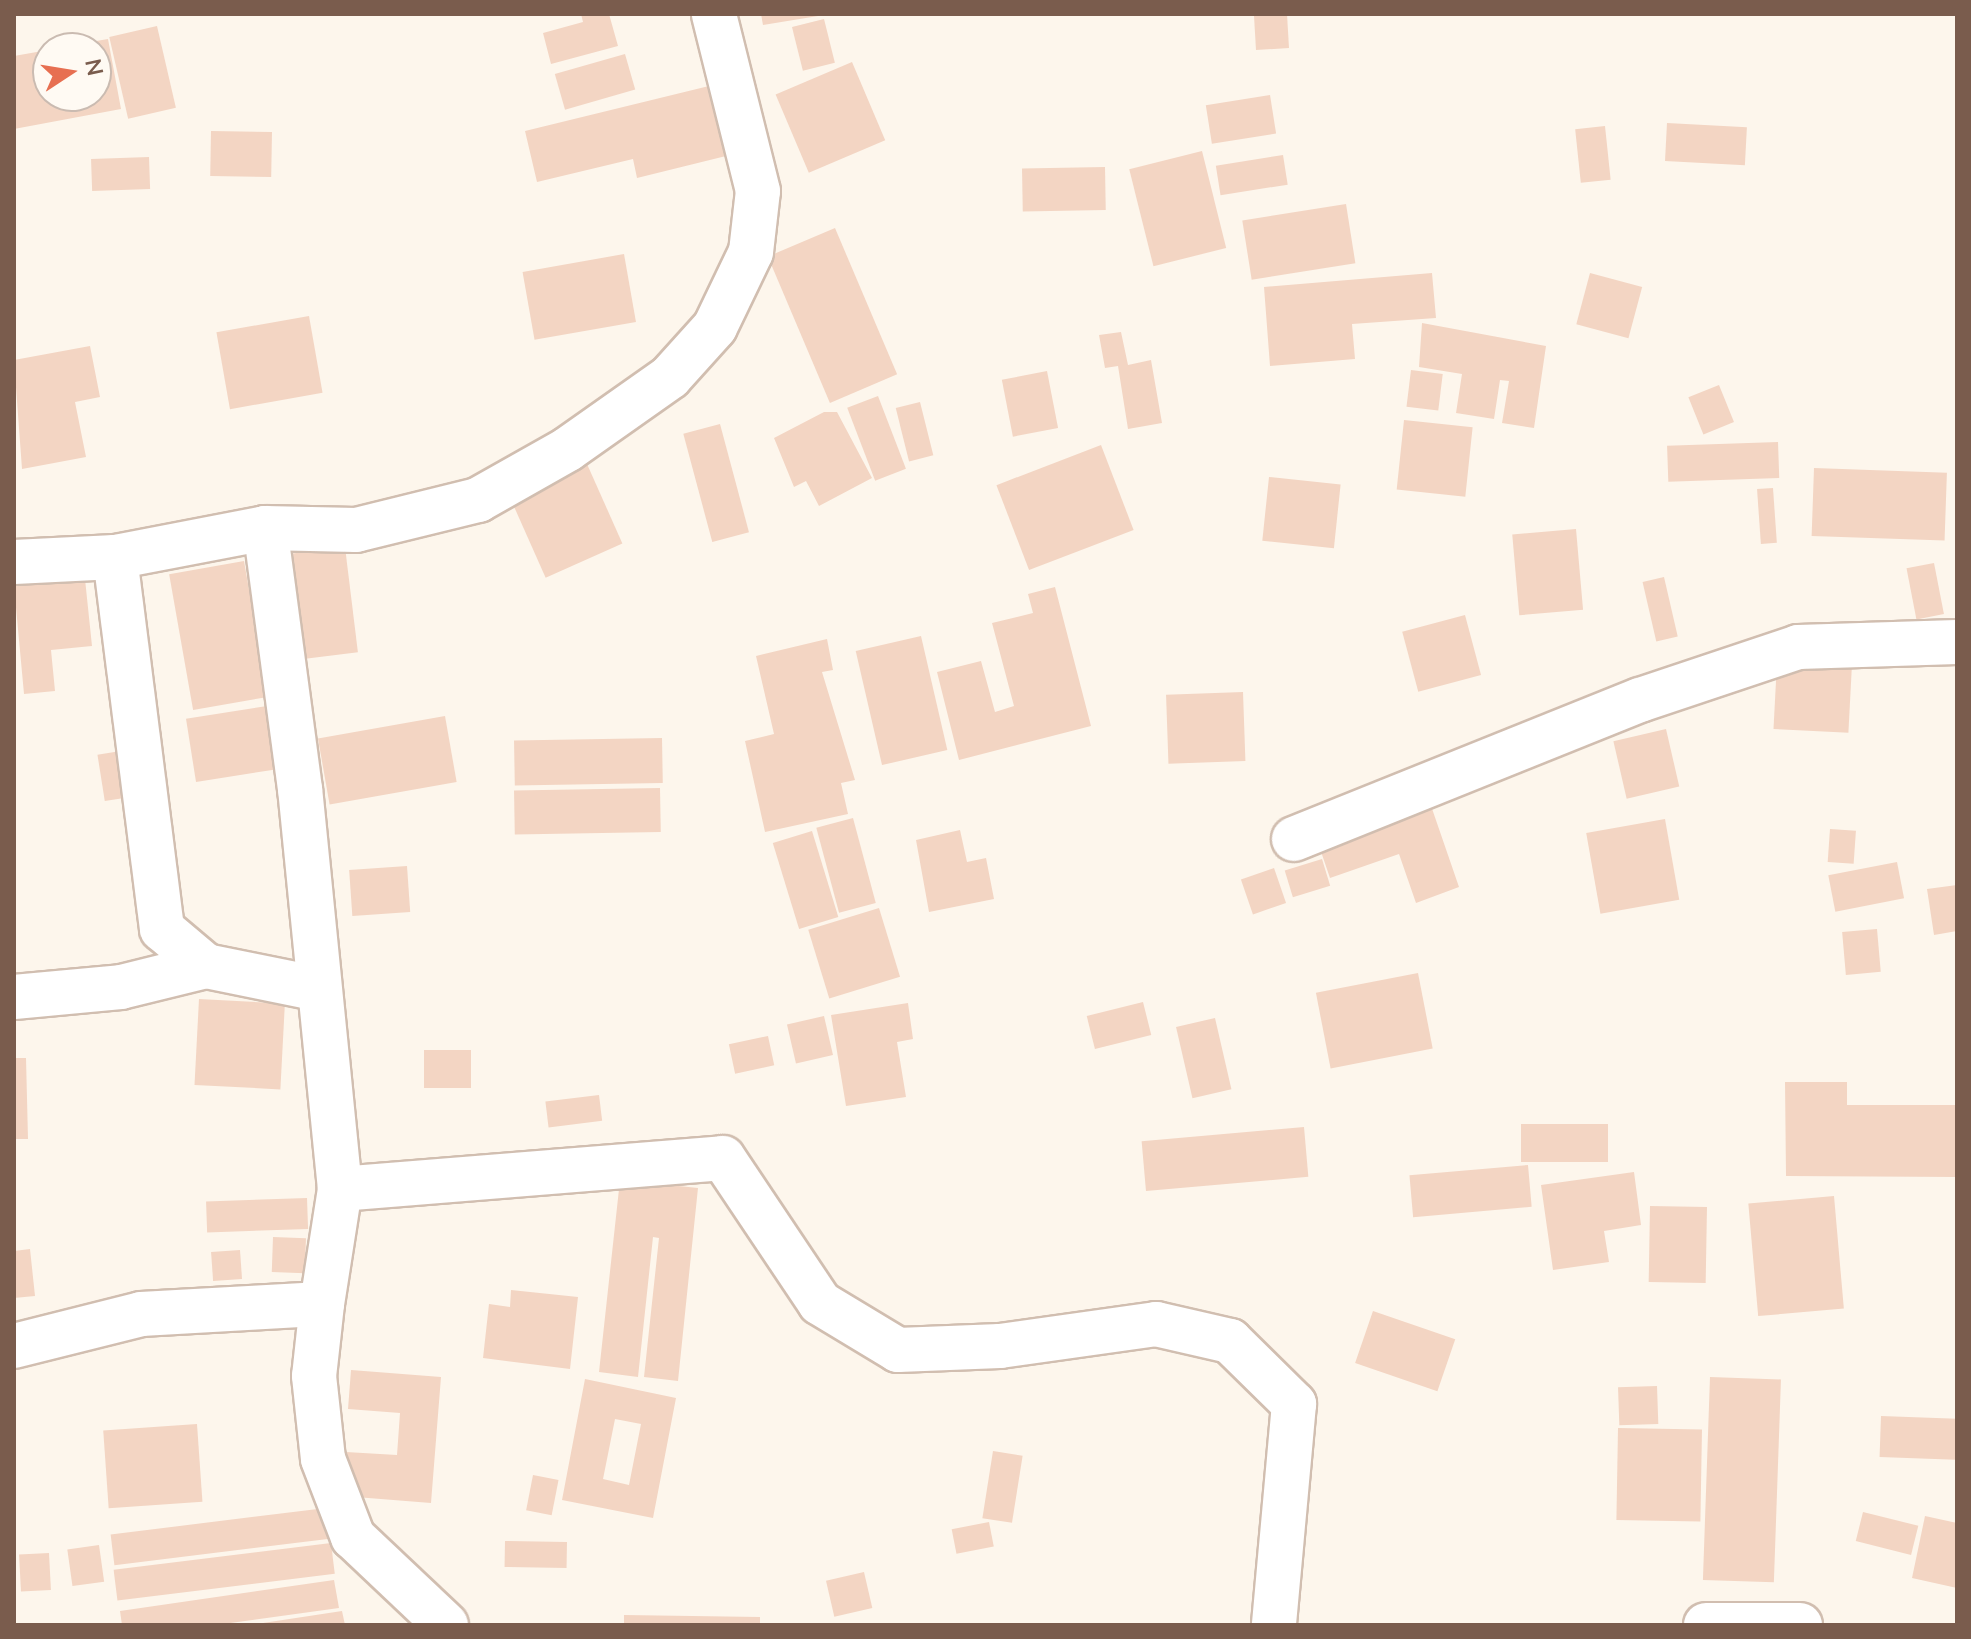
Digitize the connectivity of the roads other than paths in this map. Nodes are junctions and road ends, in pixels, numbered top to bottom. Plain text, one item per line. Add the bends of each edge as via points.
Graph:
1 (714, 14) edge
2 (265, 528) junction
3 (115, 557) junction
4 (14, 562) edge
5 (1957, 642) edge
6 (1294, 839) dead end
7 (206, 966) junction
8 (319, 989) junction
9 (14, 997) edge
10 (340, 1189) junction
11 (322, 1304) junction
12 (14, 1346) edge
13 (446, 1625) edge
14 (1274, 1625) edge
15 (1706, 1625) edge
16 (1800, 1625) edge

1 - 2 street via 758,191 751,252 704,339 657,386 478,500 356,530
2 - 3 street
2 - 8 street
3 - 4 street
3 - 7 street via 162,929
5 - 6 street via 1798,647 1640,700
7 - 8 street
7 - 9 street via 121,987
8 - 10 street
10 - 11 street
10 - 14 street via 723,1158 820,1303 898,1350 1000,1346 1156,1324 1230,1341 1294,1404
11 - 12 street via 141,1314
11 - 13 street via 314,1376 333,1485 353,1537
15 - 16 street

